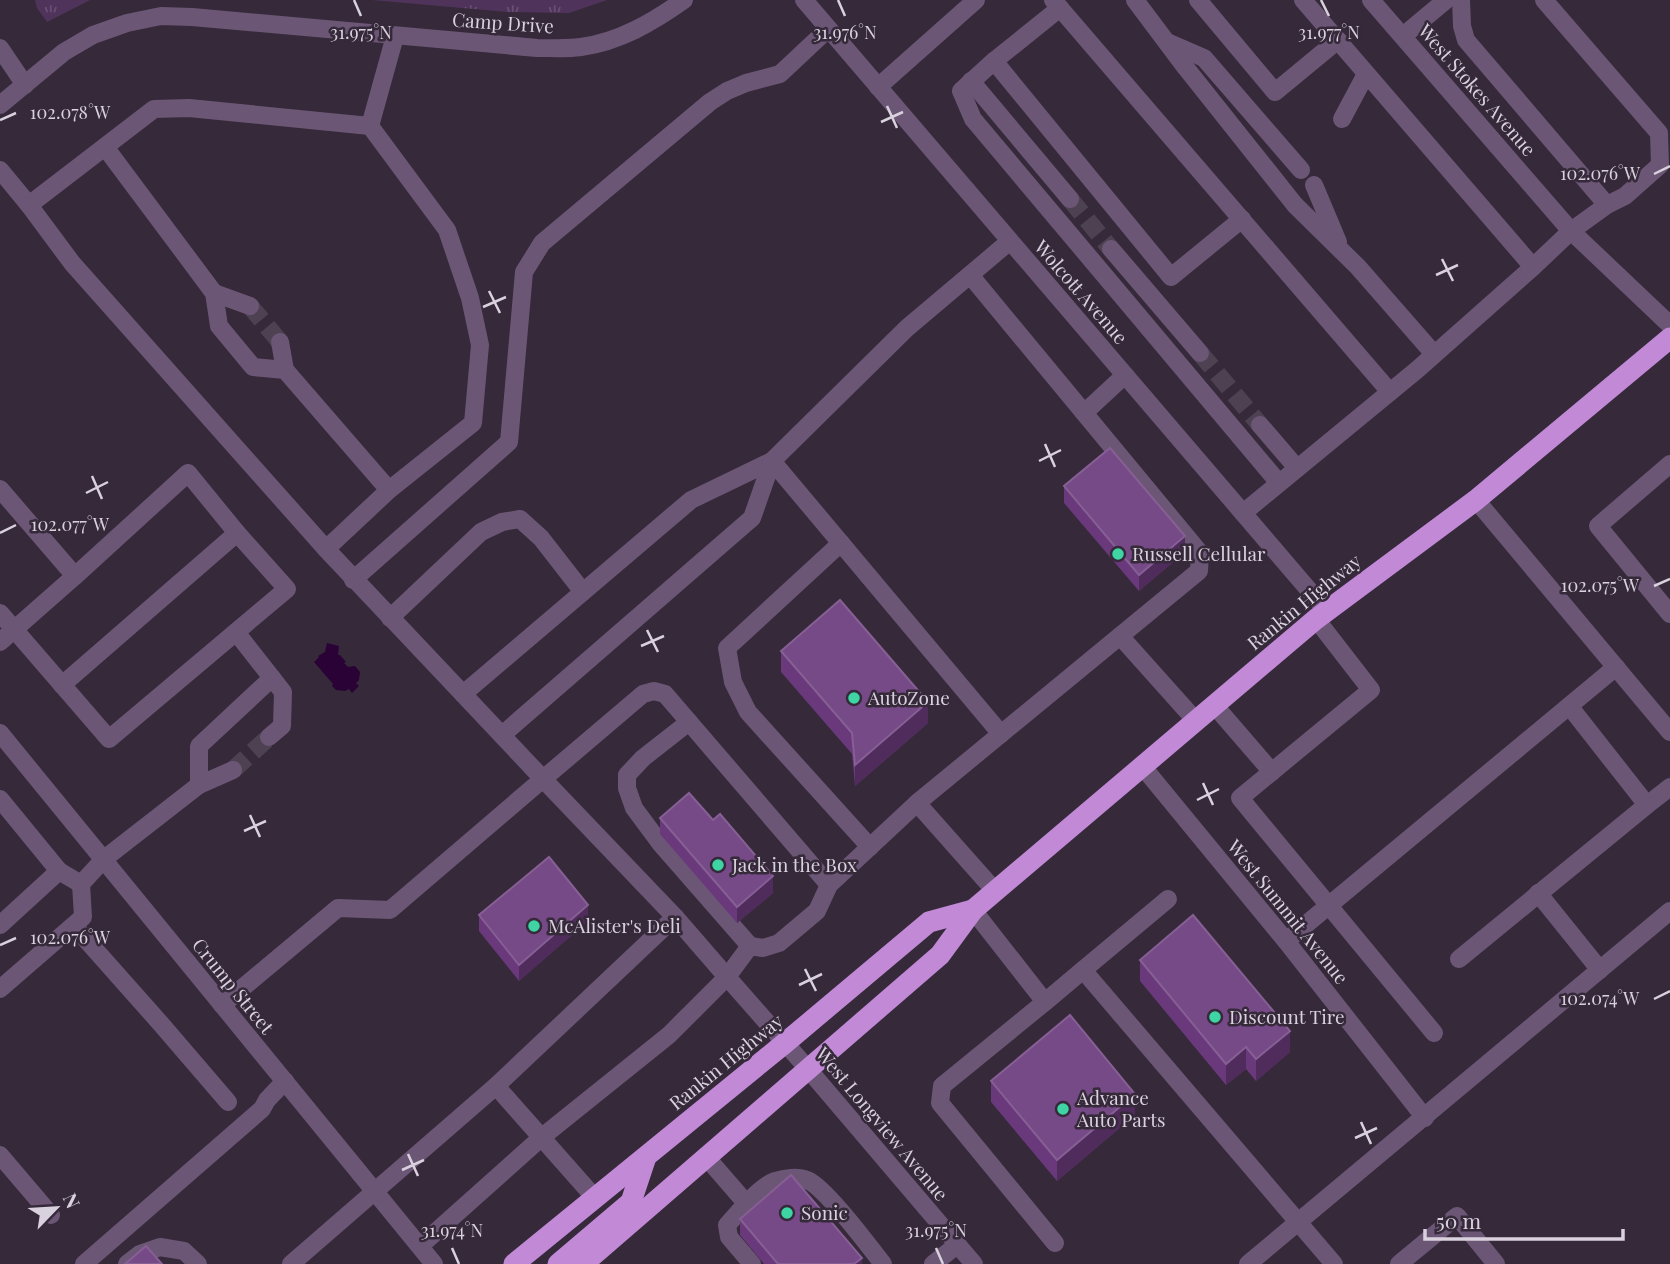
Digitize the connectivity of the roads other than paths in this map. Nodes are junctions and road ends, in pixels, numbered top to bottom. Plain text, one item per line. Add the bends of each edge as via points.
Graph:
1 (684, 0) edge
2 (804, 0) edge
3 (976, 0) edge
4 (1135, 0) edge
5 (1198, 0) edge
6 (1303, 0) edge
7 (1371, 0) edge
8 (1446, 0) edge
9 (1461, 0) edge
10 (1544, 0) edge
11 (1056, 4) edge
12 (828, 29) junction
13 (395, 36) junction
14 (1403, 36) junction
15 (1338, 40) junction
16 (1167, 42) junction
17 (0, 48) edge
18 (994, 61) junction
19 (1366, 74) junction
20 (971, 81) junction
21 (24, 85) junction
22 (878, 87) junction
23 (0, 106) edge
24 (1342, 119) dead end
25 (370, 126) junction
26 (104, 148) junction
27 (0, 170) edge
28 (1301, 170) dead end
29 (1314, 185) dead end
30 (1070, 199) tunnel mouth
31 (29, 205) junction
32 (1606, 205) junction
33 (1242, 219) junction
34 (1571, 230) junction
35 (1010, 241) junction
36 (1111, 249) tunnel mouth
37 (1342, 251) junction
38 (1533, 267) junction
39 (970, 275) junction
40 (214, 293) junction
41 (250, 306) tunnel mouth
42 (1670, 325) edge
43 (1670, 338) edge
44 (280, 342) tunnel mouth
45 (1200, 353) tunnel mouth
46 (1434, 354) junction
47 (285, 370) junction
48 (1125, 375) junction
49 (1390, 392) junction
50 (1084, 413) junction
51 (1261, 425) tunnel mouth
52 (772, 461) junction
53 (1670, 464) edge
54 (1297, 468) junction
55 (1279, 483) junction
56 (0, 489) edge
57 (389, 489) junction
58 (1476, 500) junction
59 (1242, 513) junction
60 (237, 533) junction
61 (841, 543) junction
62 (326, 550) junction
63 (75, 576) junction
64 (354, 580) junction
65 (583, 592) junction
66 (0, 613) edge
67 (1670, 614) edge
68 (1321, 615) junction
69 (390, 618) junction
70 (14, 630) junction
71 (236, 632) junction
72 (1120, 636) junction
73 (0, 642) edge
74 (1616, 667) junction
75 (272, 678) junction
76 (62, 685) junction
77 (463, 694) junction
78 (1215, 706) junction
79 (1570, 707) junction
80 (689, 722) junction
81 (1196, 722) junction
82 (1670, 732) edge
83 (0, 733) edge
84 (1001, 734) junction
85 (502, 735) junction
86 (269, 737) tunnel mouth
87 (1143, 767) junction
88 (233, 770) tunnel mouth
89 (1272, 772) junction
90 (543, 779) junction
91 (199, 785) junction
92 (1670, 787) edge
93 (917, 803) junction
94 (1647, 805) junction
95 (2, 806) edge
96 (870, 847) junction
97 (104, 859) junction
98 (59, 871) junction
99 (81, 884) junction
100 (829, 885) junction
101 (995, 891) junction
102 (1538, 893) junction
103 (1168, 898) dead end
104 (1329, 905) junction
105 (973, 910) junction
106 (1670, 911) edge
107 (675, 917) junction
108 (0, 925) edge
109 (74, 926) junction
110 (1286, 941) junction
111 (750, 946) junction
112 (1459, 959) dead end
113 (1083, 970) junction
114 (1600, 970) junction
115 (727, 977) junction
116 (0, 989) edge
117 (1045, 1002) junction
118 (222, 1005) junction
119 (1434, 1033) dead end
120 (785, 1043) junction
121 (808, 1069) junction
122 (285, 1081) junction
123 (496, 1086) junction
124 (228, 1102) dead end
125 (1425, 1118) junction
126 (542, 1137) junction
127 (0, 1156) edge
128 (646, 1157) junction
129 (707, 1158) junction
130 (376, 1192) junction
131 (595, 1198) junction
132 (746, 1203) junction
133 (51, 1215) dead end
134 (1297, 1222) junction
135 (1055, 1243) dead end
136 (957, 1245) junction
137 (420, 1246) junction
138 (84, 1264) edge
139 (127, 1264) edge
140 (198, 1264) edge
141 (291, 1264) edge
142 (435, 1264) edge
143 (514, 1264) edge
144 (558, 1264) edge
145 (583, 1264) edge
146 (752, 1264) edge
147 (883, 1264) edge
148 (933, 1264) edge
149 (974, 1264) edge
150 (1248, 1264) edge
151 (1334, 1264) edge
152 (1399, 1264) edge
153 (1496, 1264) edge

1 - 13 street, Camp Drive via 625,35 582,47 537,48
2 - 12 street, Wolcott Avenue
3 - 22 street
4 - 16 street
5 - 15 street via 1275,92
6 - 15 street
7 - 14 street, West Stokes Avenue
8 - 14 street
9 - 32 street via 1466,40
10 - 32 street via 1659,133 1660,164 1625,196
11 - 18 street
11 - 33 street
12 - 22 street, Wolcott Avenue
12 - 64 street via 780,74 747,83 710,102 542,243 524,272 509,442
13 - 21 street, Camp Drive via 161,16 93,35
13 - 25 street
14 - 34 street, West Stokes Avenue
15 - 19 street
16 - 28 street via 1204,58
16 - 37 street via 1295,205
17 - 21 street
18 - 20 street
18 - 33 street via 1171,277
19 - 24 street
19 - 38 street
20 - 30 street
20 - 55 street via 961,91 973,119
21 - 23 street, Camp Drive
22 - 35 street, Wolcott Avenue
25 - 26 street via 189,108 154,110
25 - 57 street via 447,230 480,345 472,423
26 - 31 street
26 - 40 street
27 - 31 street, West Longview Avenue
29 - 37 street
31 - 62 street, West Longview Avenue via 72,263
32 - 34 street
33 - 49 street
34 - 38 street
34 - 42 street, West Stokes Avenue
35 - 39 street
35 - 48 street, Wolcott Avenue
36 - 45 street
37 - 46 street
38 - 46 street
39 - 50 street
39 - 52 street via 907,328
40 - 41 street
40 - 47 street via 219,326 253,367
43 - 58 highway, Rankin Highway
44 - 47 street
46 - 49 street
47 - 57 street
48 - 50 street
48 - 59 street, Wolcott Avenue
49 - 54 street
50 - 72 street via 1200,553 1199,571
51 - 54 street
52 - 61 street
52 - 65 street via 691,500
52 - 85 street via 752,518
53 - 67 street via 1598,526
54 - 55 street
55 - 59 street
56 - 63 street
57 - 62 street
58 - 68 highway, Rankin Highway
58 - 74 street
59 - 68 street, Wolcott Avenue
60 - 63 street via 188,473
60 - 71 street via 287,589
60 - 76 street
61 - 84 street
61 - 96 street via 727,648 733,682 748,712
62 - 64 street, West Longview Avenue
63 - 70 street
64 - 69 street, West Longview Avenue
65 - 69 street via 520,519 481,532
65 - 77 street
66 - 70 street
68 - 78 highway, Rankin Highway
68 - 89 street, Wolcott Avenue via 1371,690
69 - 77 street, West Longview Avenue
70 - 73 street
70 - 76 street
71 - 75 street
71 - 76 street via 108,739
72 - 81 street
72 - 84 street
74 - 79 street
74 - 82 street
75 - 86 street via 283,692 282,726
75 - 91 street via 199,746
77 - 85 street, West Longview Avenue
78 - 81 highway, Rankin Highway
78 - 89 street
79 - 94 street
79 - 104 street
80 - 90 street via 665,694 643,694
80 - 100 street
80 - 111 street via 627,775 627,788 634,808 660,843
81 - 87 highway, Rankin Highway
83 - 97 street, Crump Street
84 - 93 street
85 - 90 street, West Longview Avenue
87 - 101 highway, Rankin Highway
87 - 110 street, West Summit Avenue
88 - 91 street
89 - 104 street via 1240,798
90 - 107 street, West Longview Avenue
90 - 118 street via 390,911 338,908
91 - 97 street
92 - 94 street
93 - 96 street
93 - 101 street
94 - 102 street
95 - 98 street
96 - 100 street
97 - 99 street
97 - 118 street, Crump Street
98 - 99 street
98 - 108 street
99 - 109 street via 83,918
100 - 111 street via 817,911 779,943
101 - 105 highway, Rankin Highway
102 - 112 street
102 - 114 street
103 - 113 street
104 - 110 street
104 - 119 street
105 - 117 street
105 - 120 highway, Rankin Highway via 929,922
105 - 121 highway, Rankin Highway via 940,955
106 - 114 street
107 - 115 street, West Longview Avenue
107 - 123 street
109 - 116 street
109 - 124 street
110 - 125 street, West Summit Avenue
111 - 115 street
113 - 117 street
113 - 134 street
114 - 125 street
115 - 120 street, West Longview Avenue
115 - 126 street via 669,1035
117 - 135 street via 942,1086 940,1103
118 - 122 street, Crump Street
120 - 121 street, West Longview Avenue
120 - 128 highway, Rankin Highway
121 - 129 highway, Rankin Highway
121 - 136 street, West Longview Avenue
122 - 130 street, Crump Street
122 - 138 street via 262,1110
123 - 126 street
123 - 130 street
125 - 134 street
126 - 131 street
126 - 137 street
127 - 133 street
128 - 131 highway, Rankin Highway
128 - 144 highway via 631,1202
129 - 132 street
129 - 145 highway, Rankin Highway
130 - 137 street, Crump Street
130 - 141 street
131 - 143 highway, Rankin Highway
132 - 146 street via 727,1225 729,1237
132 - 147 street via 773,1182 806,1180 822,1191
134 - 150 street
134 - 151 street
136 - 148 street
136 - 149 street, West Longview Avenue
137 - 142 street, Crump Street
139 - 140 street via 160,1247 184,1251
152 - 153 street via 1457,1216

